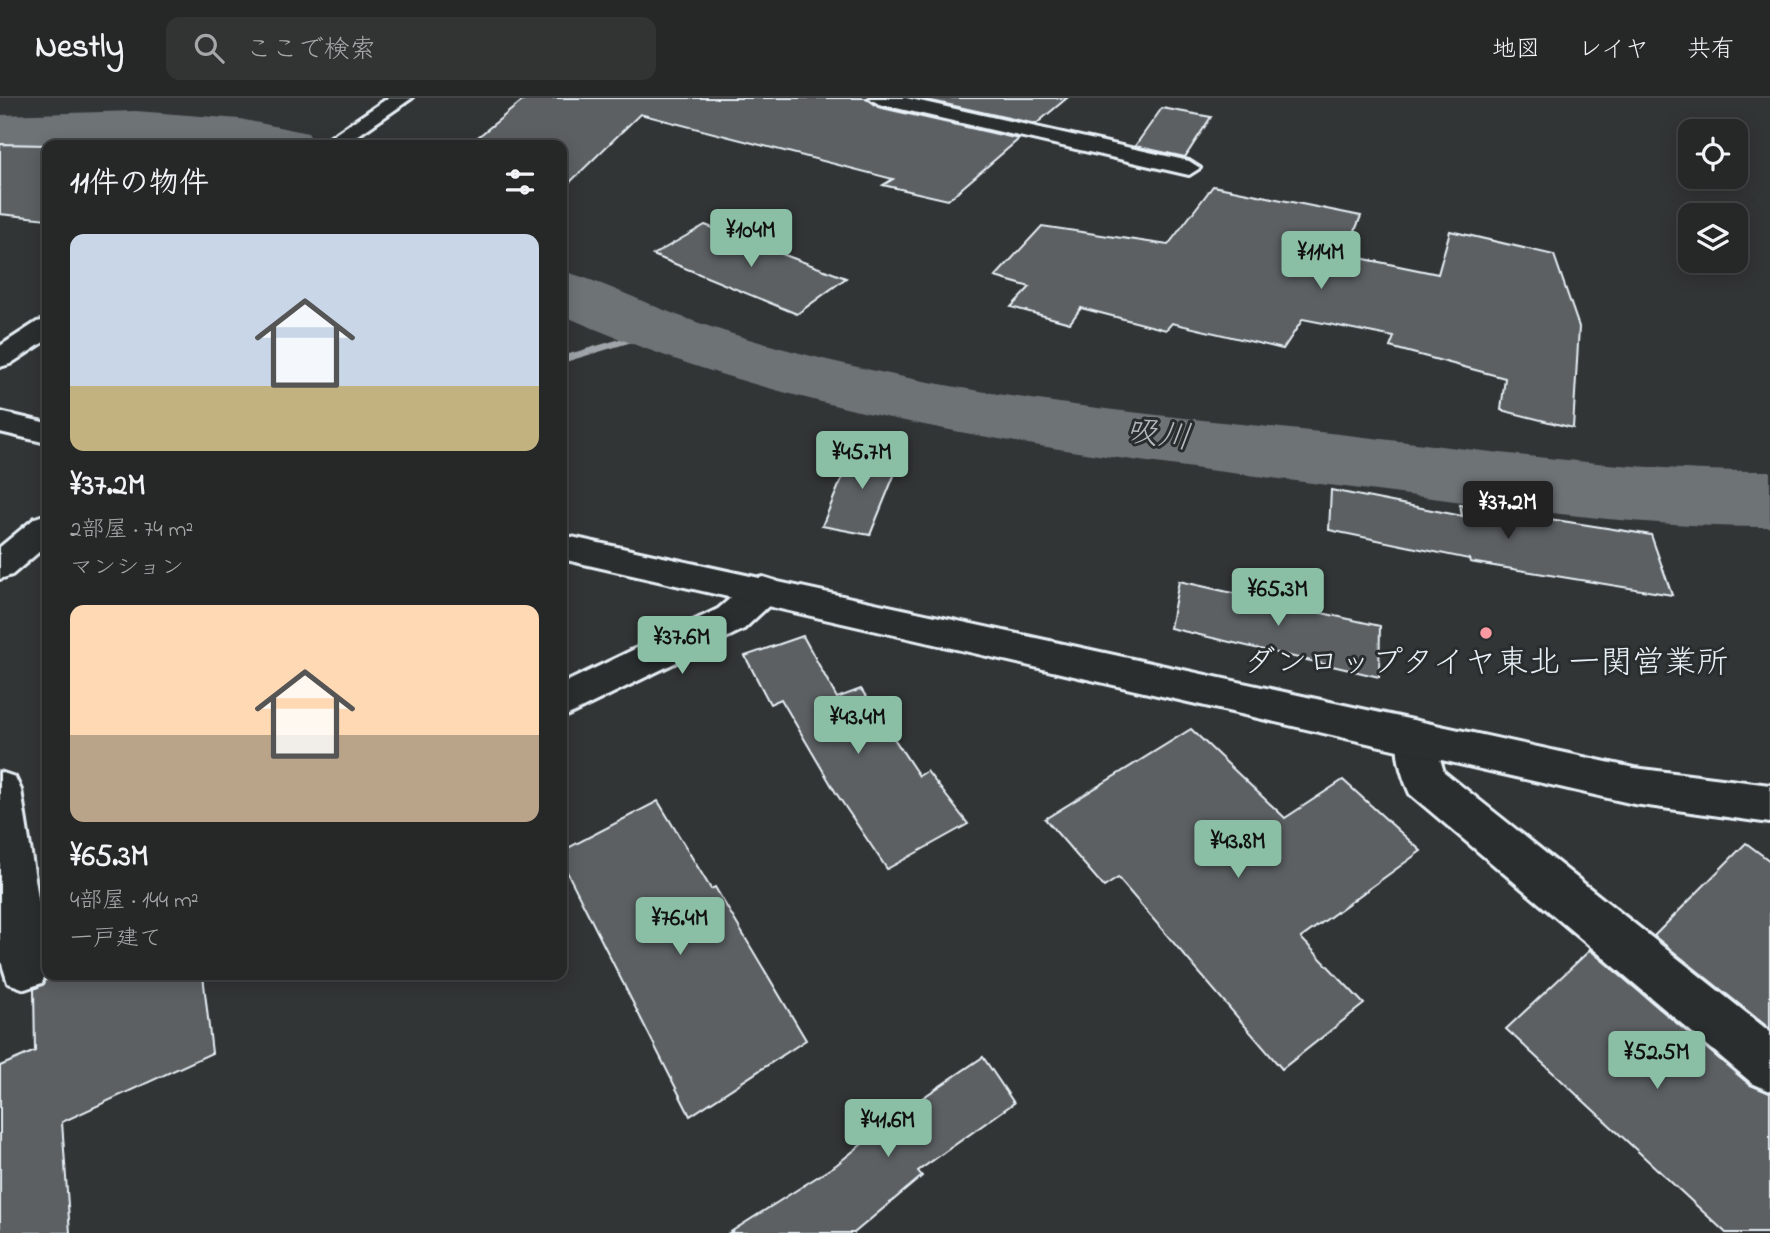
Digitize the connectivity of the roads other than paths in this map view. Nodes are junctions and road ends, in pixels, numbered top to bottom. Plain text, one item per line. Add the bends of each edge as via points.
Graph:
1 (402, 98) edge
2 (879, 98) edge
3 (338, 140) edge
4 (1189, 168) dead end
5 (42, 331) edge
6 (0, 358) edge
7 (0, 422) edge
8 (42, 432) edge
9 (42, 530) edge
10 (567, 548) edge
11 (0, 566) edge
12 (763, 590) junction
13 (567, 700) edge
14 (1416, 738) junction
15 (0, 790) edge
16 (1770, 804) edge
17 (24, 966) edge
18 (1770, 1065) edge

1 - 3 street
2 - 4 street
5 - 6 street
7 - 8 street
9 - 11 street
10 - 12 street
12 - 13 street via 731,619
12 - 14 street
14 - 16 street via 1634,786
14 - 18 street via 1425,781
15 - 17 street

